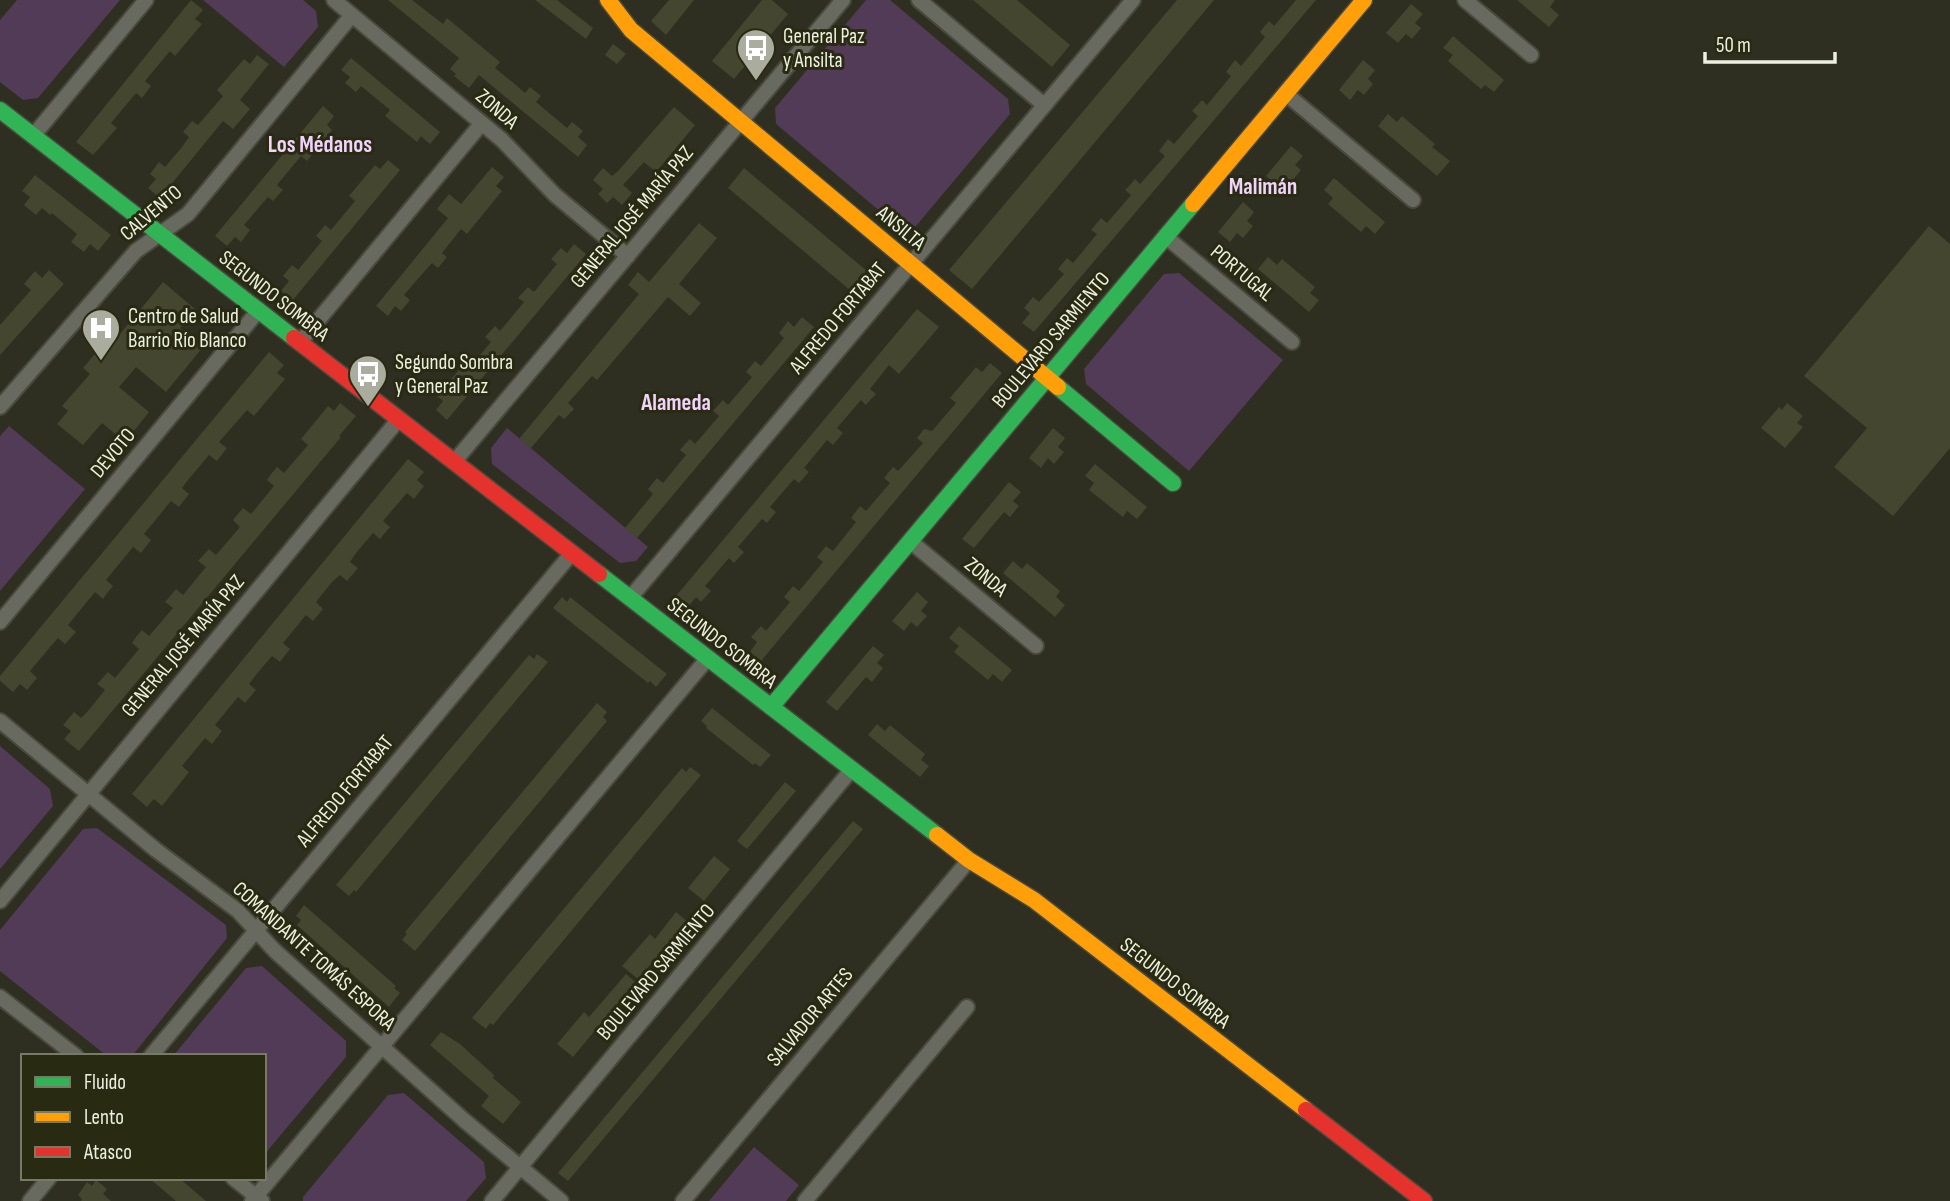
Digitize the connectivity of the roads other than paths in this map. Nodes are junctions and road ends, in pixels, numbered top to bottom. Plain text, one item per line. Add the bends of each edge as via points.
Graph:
1 (146, 0) edge
2 (334, 0) edge
3 (842, 0) edge
4 (919, 0) edge
5 (1133, 0) edge
6 (1364, 0) edge
7 (1465, 0) edge
8 (615, 3) edge
9 (352, 15) junction
10 (1531, 55) dead end
11 (1285, 93) junction
12 (1044, 105) junction
13 (0, 110) edge
14 (740, 121) junction
15 (482, 123) junction
16 (33, 136) junction
17 (1413, 200) dead end
18 (160, 234) junction
19 (1166, 236) junction
20 (628, 256) junction
21 (911, 264) junction
22 (259, 310) junction
23 (300, 342) junction
24 (1292, 342) dead end
25 (1047, 377) junction
26 (0, 407) edge
27 (399, 419) junction
28 (454, 462) junction
29 (1173, 482) dead end
30 (910, 541) junction
31 (572, 552) junction
32 (630, 598) junction
33 (0, 622) edge
34 (1036, 646) dead end
35 (708, 658) junction
36 (771, 707) junction
37 (0, 721) edge
38 (852, 769) junction
39 (88, 794) junction
40 (969, 860) junction
41 (0, 901) edge
42 (256, 931) junction
43 (0, 997) edge
44 (967, 1007) dead end
45 (382, 1047) junction
46 (73, 1054) edge
47 (153, 1054) edge
48 (520, 1167) junction
49 (47, 1180) edge
50 (235, 1180) edge
51 (257, 1200) edge
52 (30, 1201) edge
53 (492, 1201) edge
54 (561, 1201) edge
55 (684, 1201) edge
56 (805, 1201) edge
57 (1424, 1201) edge

1 - 16 street
2 - 9 street, ZONDA
3 - 14 street, GENERAL JOSÉ MARÍA PAZ
4 - 12 street
5 - 12 street, ALFREDO FORTABAT
6 - 11 street, BOULEVARD SARMIENTO
7 - 10 street
8 - 14 street, ANSILTA via 631,30
9 - 15 street, ZONDA
9 - 18 street, CALVENTO via 188,214
11 - 17 street
11 - 19 street, BOULEVARD SARMIENTO
12 - 21 street, ALFREDO FORTABAT
13 - 16 street, SEGUNDO SOMBRA
14 - 20 street, GENERAL JOSÉ MARÍA PAZ
14 - 21 street, ANSILTA
15 - 20 street, ZONDA via 555,195
15 - 23 street
16 - 18 street, SEGUNDO SOMBRA
18 - 22 street, SEGUNDO SOMBRA
18 - 26 street, CALVENTO via 136,251
19 - 24 street, PORTUGAL
19 - 25 street, BOULEVARD SARMIENTO
20 - 28 street, GENERAL JOSÉ MARÍA PAZ
21 - 25 street, ANSILTA
21 - 32 street, ALFREDO FORTABAT
22 - 23 street, SEGUNDO SOMBRA
22 - 33 street, DEVOTO
23 - 27 street, SEGUNDO SOMBRA
25 - 29 street, ANSILTA
25 - 30 street, BOULEVARD SARMIENTO
27 - 28 street, SEGUNDO SOMBRA
27 - 39 street, GENERAL JOSÉ MARÍA PAZ
28 - 31 street, SEGUNDO SOMBRA
30 - 34 street, ZONDA
30 - 36 street, BOULEVARD SARMIENTO
31 - 32 street, SEGUNDO SOMBRA
31 - 42 street, ALFREDO FORTABAT
32 - 35 street, SEGUNDO SOMBRA
35 - 36 street, SEGUNDO SOMBRA
35 - 45 street
36 - 38 street, SEGUNDO SOMBRA
37 - 39 street, COMANDANTE TOMÁS ESPORA
38 - 40 street, SEGUNDO SOMBRA
38 - 48 street, BOULEVARD SARMIENTO
39 - 41 street, GENERAL JOSÉ MARÍA PAZ
39 - 42 street, COMANDANTE TOMÁS ESPORA via 238,911
40 - 55 street, SALVADOR ARTES
40 - 57 street, SEGUNDO SOMBRA via 1034,900
42 - 45 street, COMANDANTE TOMÁS ESPORA
42 - 47 street, ALFREDO FORTABAT
43 - 46 street
44 - 56 street
45 - 48 street, COMANDANTE TOMÁS ESPORA
45 - 51 street
48 - 53 street, BOULEVARD SARMIENTO
48 - 54 street, COMANDANTE TOMÁS ESPORA
49 - 52 street
50 - 51 street

